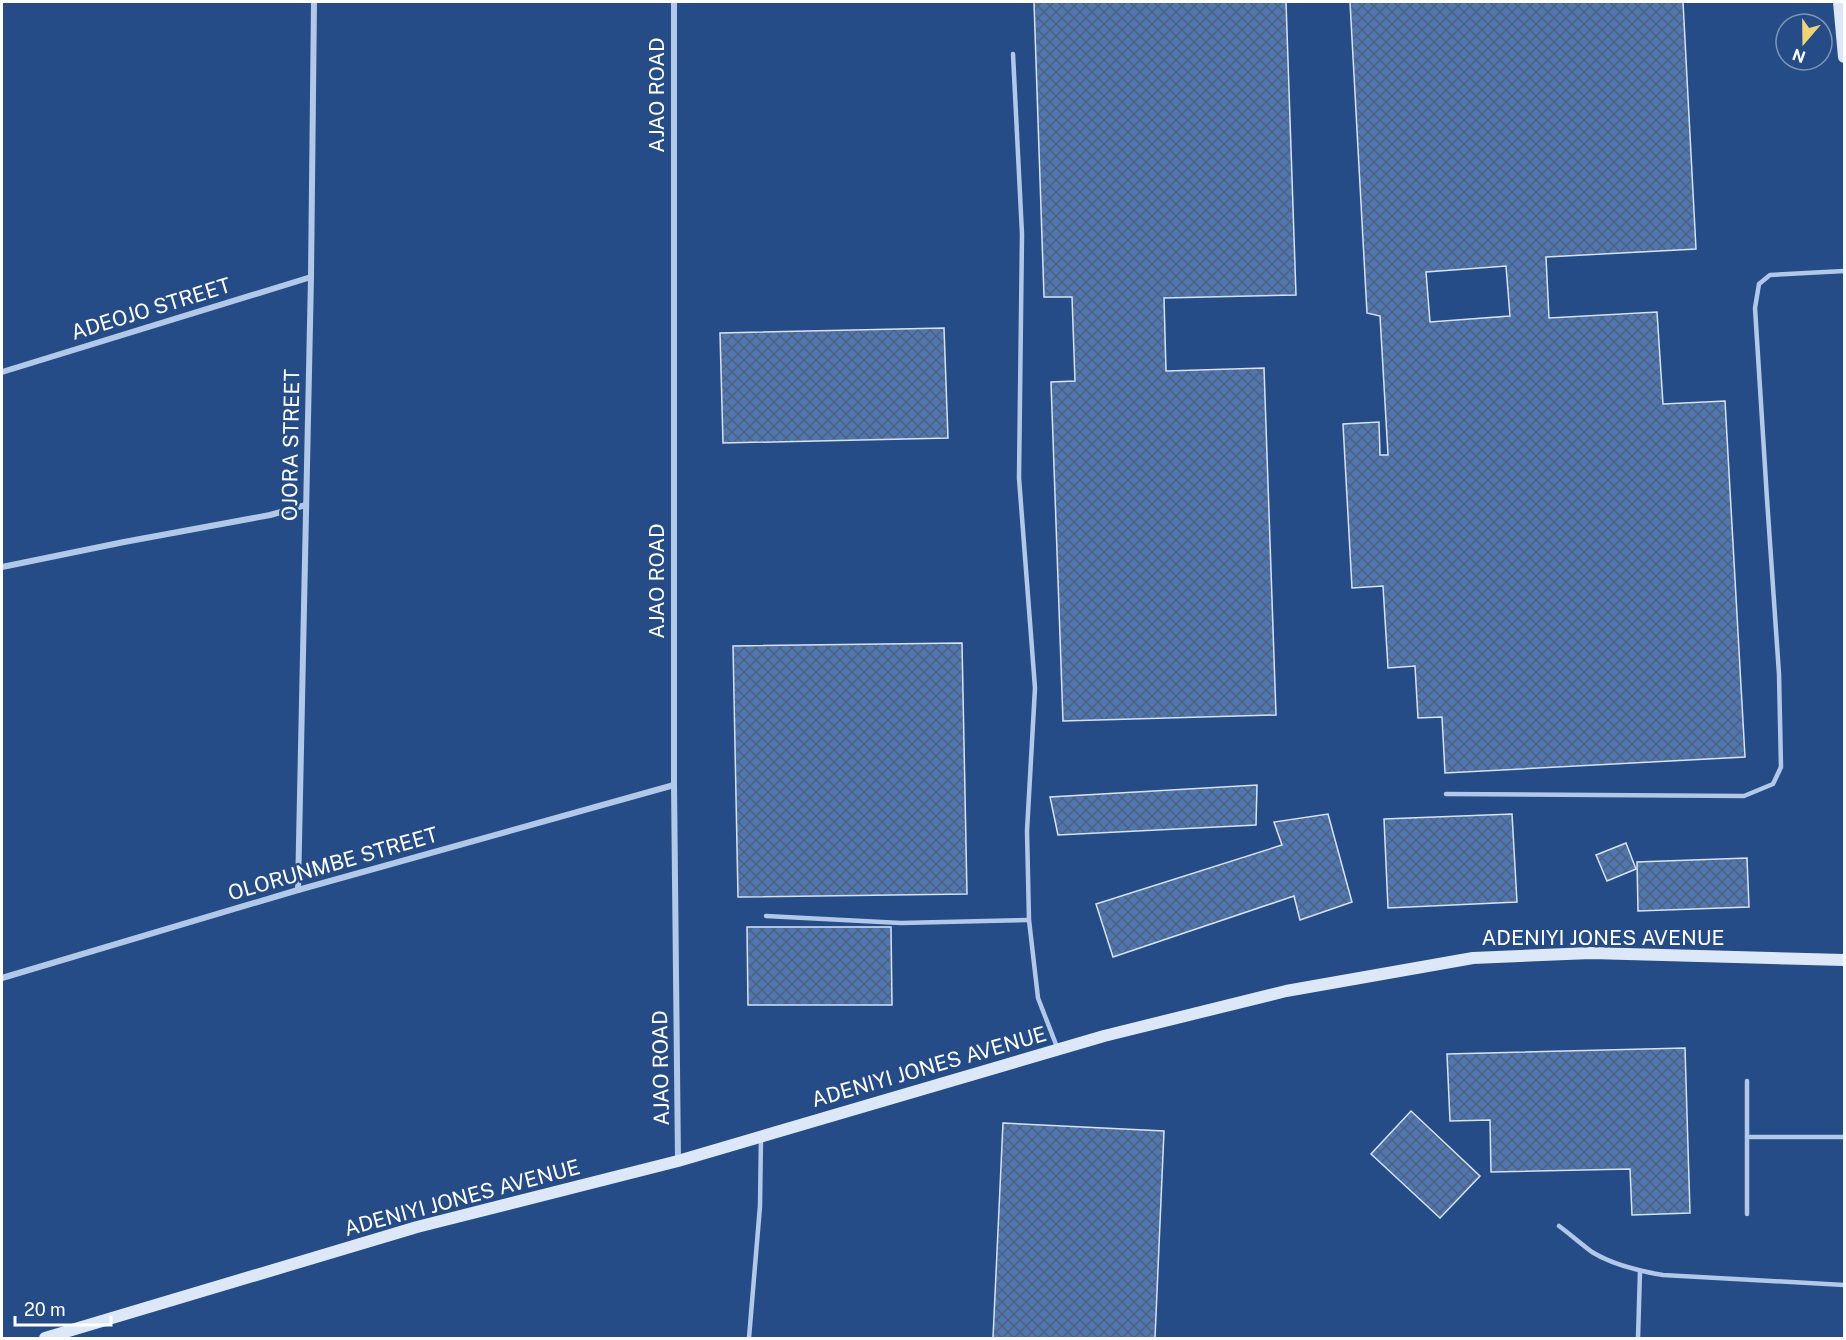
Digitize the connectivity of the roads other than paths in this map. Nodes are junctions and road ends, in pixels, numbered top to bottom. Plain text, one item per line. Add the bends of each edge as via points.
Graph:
1 (314, 2) edge
2 (674, 2) edge
3 (1839, 2) edge
4 (1013, 54) dead end
5 (1845, 57) edge
6 (1845, 271) edge
7 (311, 277) junction
8 (2, 372) edge
9 (306, 505) junction
10 (2, 567) edge
11 (674, 785) junction
12 (1446, 794) dead end
13 (298, 890) junction
14 (766, 916) dead end
15 (1029, 920) junction
16 (1845, 960) edge
17 (2, 978) edge
18 (1058, 1050) junction
19 (1748, 1081) dead end
20 (761, 1137) junction
21 (1747, 1137) junction
22 (1845, 1137) edge
23 (678, 1161) junction
24 (1747, 1214) dead end
25 (1559, 1226) dead end
26 (1640, 1271) junction
27 (1845, 1285) edge
28 (45, 1338) edge
29 (749, 1338) edge
30 (1638, 1338) edge

1 - 7 street, OJORA STREET
2 - 11 street, AJAO ROAD
3 - 5 street
4 - 15 lane via 1022,234 1019,478 1035,688 1027,831
6 - 12 lane via 1770,275 1759,284 1755,308 1779,674 1781,768 1773,784 1744,796
7 - 8 street, ADEOJO STREET
7 - 9 street, OJORA STREET
9 - 10 street
9 - 13 street, OJORA STREET
11 - 13 street, OLORUNMBE STREET
11 - 23 street, AJAO ROAD
13 - 17 street, OLORUNMBE STREET
14 - 15 lane via 901,923
15 - 18 lane via 1038,998
16 - 18 street, ADENIYI JONES AVENUE via 1591,953 1473,958 1286,992
18 - 20 street, ADENIYI JONES AVENUE
19 - 21 lane
20 - 23 street, ADENIYI JONES AVENUE
20 - 29 lane via 760,1206
21 - 22 lane
21 - 24 lane
23 - 28 street, ADENIYI JONES AVENUE via 417,1227
25 - 26 lane via 1593,1252
26 - 27 lane
26 - 30 lane

